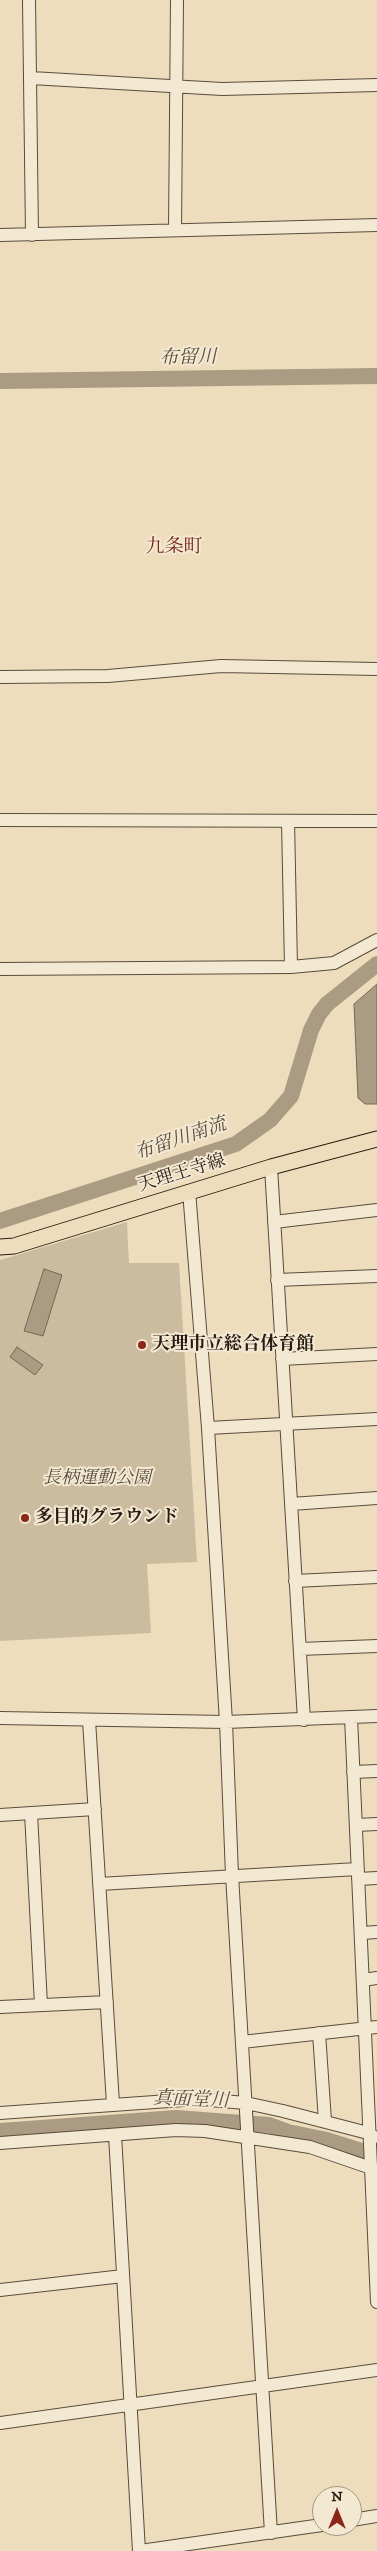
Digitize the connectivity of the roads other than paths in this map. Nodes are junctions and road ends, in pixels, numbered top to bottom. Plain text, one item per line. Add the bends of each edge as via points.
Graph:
1 (29, 0) edge
2 (177, 0) edge
3 (31, 78) junction
4 (377, 85) edge
5 (177, 86) junction
6 (377, 225) edge
7 (175, 230) junction
8 (0, 235) edge
9 (32, 235) junction
10 (377, 669) edge
11 (0, 677) edge
12 (0, 820) edge
13 (288, 821) junction
14 (377, 821) edge
15 (377, 940) edge
16 (291, 967) junction
17 (0, 969) edge
18 (377, 1139) edge
19 (271, 1166) junction
20 (189, 1191) junction
21 (377, 1210) edge
22 (274, 1222) junction
23 (0, 1247) edge
24 (377, 1276) edge
25 (277, 1280) junction
26 (377, 1354) edge
27 (282, 1359) junction
28 (377, 1419) edge
29 (286, 1424) junction
30 (208, 1428) junction
31 (377, 1498) edge
32 (291, 1504) junction
33 (377, 1577) edge
34 (296, 1581) junction
35 (377, 1646) edge
36 (300, 1649) junction
37 (377, 1716) edge
38 (351, 1717) junction
39 (0, 1718) edge
40 (89, 1720) junction
41 (304, 1720) junction
42 (226, 1722) junction
43 (377, 1771) edge
44 (353, 1772) junction
45 (95, 1809) junction
46 (31, 1813) junction
47 (0, 1815) edge
48 (377, 1824) edge
49 (356, 1825) junction
50 (358, 1874) junction
51 (232, 1875) junction
52 (377, 1878) edge
53 (99, 1884) junction
54 (377, 1932) edge
55 (362, 1933) junction
56 (377, 1978) edge
57 (363, 1980) junction
58 (106, 2002) junction
59 (41, 2005) junction
60 (0, 2008) edge
61 (377, 2027) edge
62 (364, 2028) junction
63 (319, 2033) junction
64 (242, 2042) junction
65 (371, 2080) edge
66 (113, 2104) junction
67 (246, 2108) junction
68 (372, 2110) edge
69 (0, 2113) edge
70 (326, 2121) junction
71 (114, 2135) junction
72 (248, 2136) junction
73 (372, 2137) edge
74 (0, 2143) edge
75 (372, 2166) edge
76 (123, 2276) junction
77 (0, 2290) edge
78 (377, 2302) edge
79 (377, 2370) edge
80 (264, 2385) junction
81 (131, 2405) junction
82 (0, 2423) edge
83 (377, 2516) edge
84 (362, 2518) edge
85 (312, 2527) edge
86 (271, 2533) junction
87 (213, 2546) edge
88 (139, 2551) edge

1 - 3 street
2 - 5 street
3 - 5 street
3 - 9 street
4 - 5 street via 222,89
5 - 7 street
6 - 7 street
7 - 9 street
8 - 9 street
10 - 11 street via 220,666 108,676
12 - 13 street
13 - 14 street
13 - 16 street
15 - 16 street via 334,963
16 - 17 street
18 - 19 main road, 天理王寺線
19 - 20 main road, 天理王寺線
19 - 22 street
20 - 23 main road, 天理王寺線 via 14,1246
20 - 30 street
21 - 22 street
22 - 25 street
24 - 25 street
25 - 27 street
26 - 27 street
27 - 29 street
28 - 29 street
29 - 30 street
29 - 32 street
30 - 42 street
31 - 32 street
32 - 34 street
33 - 34 street
34 - 36 street
35 - 36 street
36 - 41 street
37 - 38 street
38 - 41 street
38 - 44 street
39 - 40 street
40 - 42 street
40 - 45 street
41 - 42 street
42 - 51 street
43 - 44 street
44 - 49 street
45 - 46 street
45 - 53 street
46 - 47 street
46 - 59 street
48 - 49 street
49 - 50 street
50 - 51 street
50 - 52 street
50 - 55 street
51 - 53 street
51 - 64 street
53 - 58 street
54 - 55 street
55 - 57 street
56 - 57 street
57 - 62 street
58 - 59 street
58 - 66 street
59 - 60 street
61 - 62 street
62 - 63 street
62 - 65 street
63 - 64 street
63 - 70 street
64 - 67 street
65 - 68 street
66 - 67 street via 197,2099
66 - 69 street
67 - 70 street
67 - 72 street
68 - 73 street
70 - 73 street
71 - 72 street via 176,2130
71 - 74 street
71 - 76 street
72 - 75 street via 310,2147
72 - 80 street
73 - 75 street
75 - 78 street
76 - 77 street
76 - 81 street
79 - 80 street
80 - 81 street
80 - 86 street
81 - 82 street
81 - 88 street
83 - 84 street
85 - 86 street
86 - 87 street
87 - 88 street

